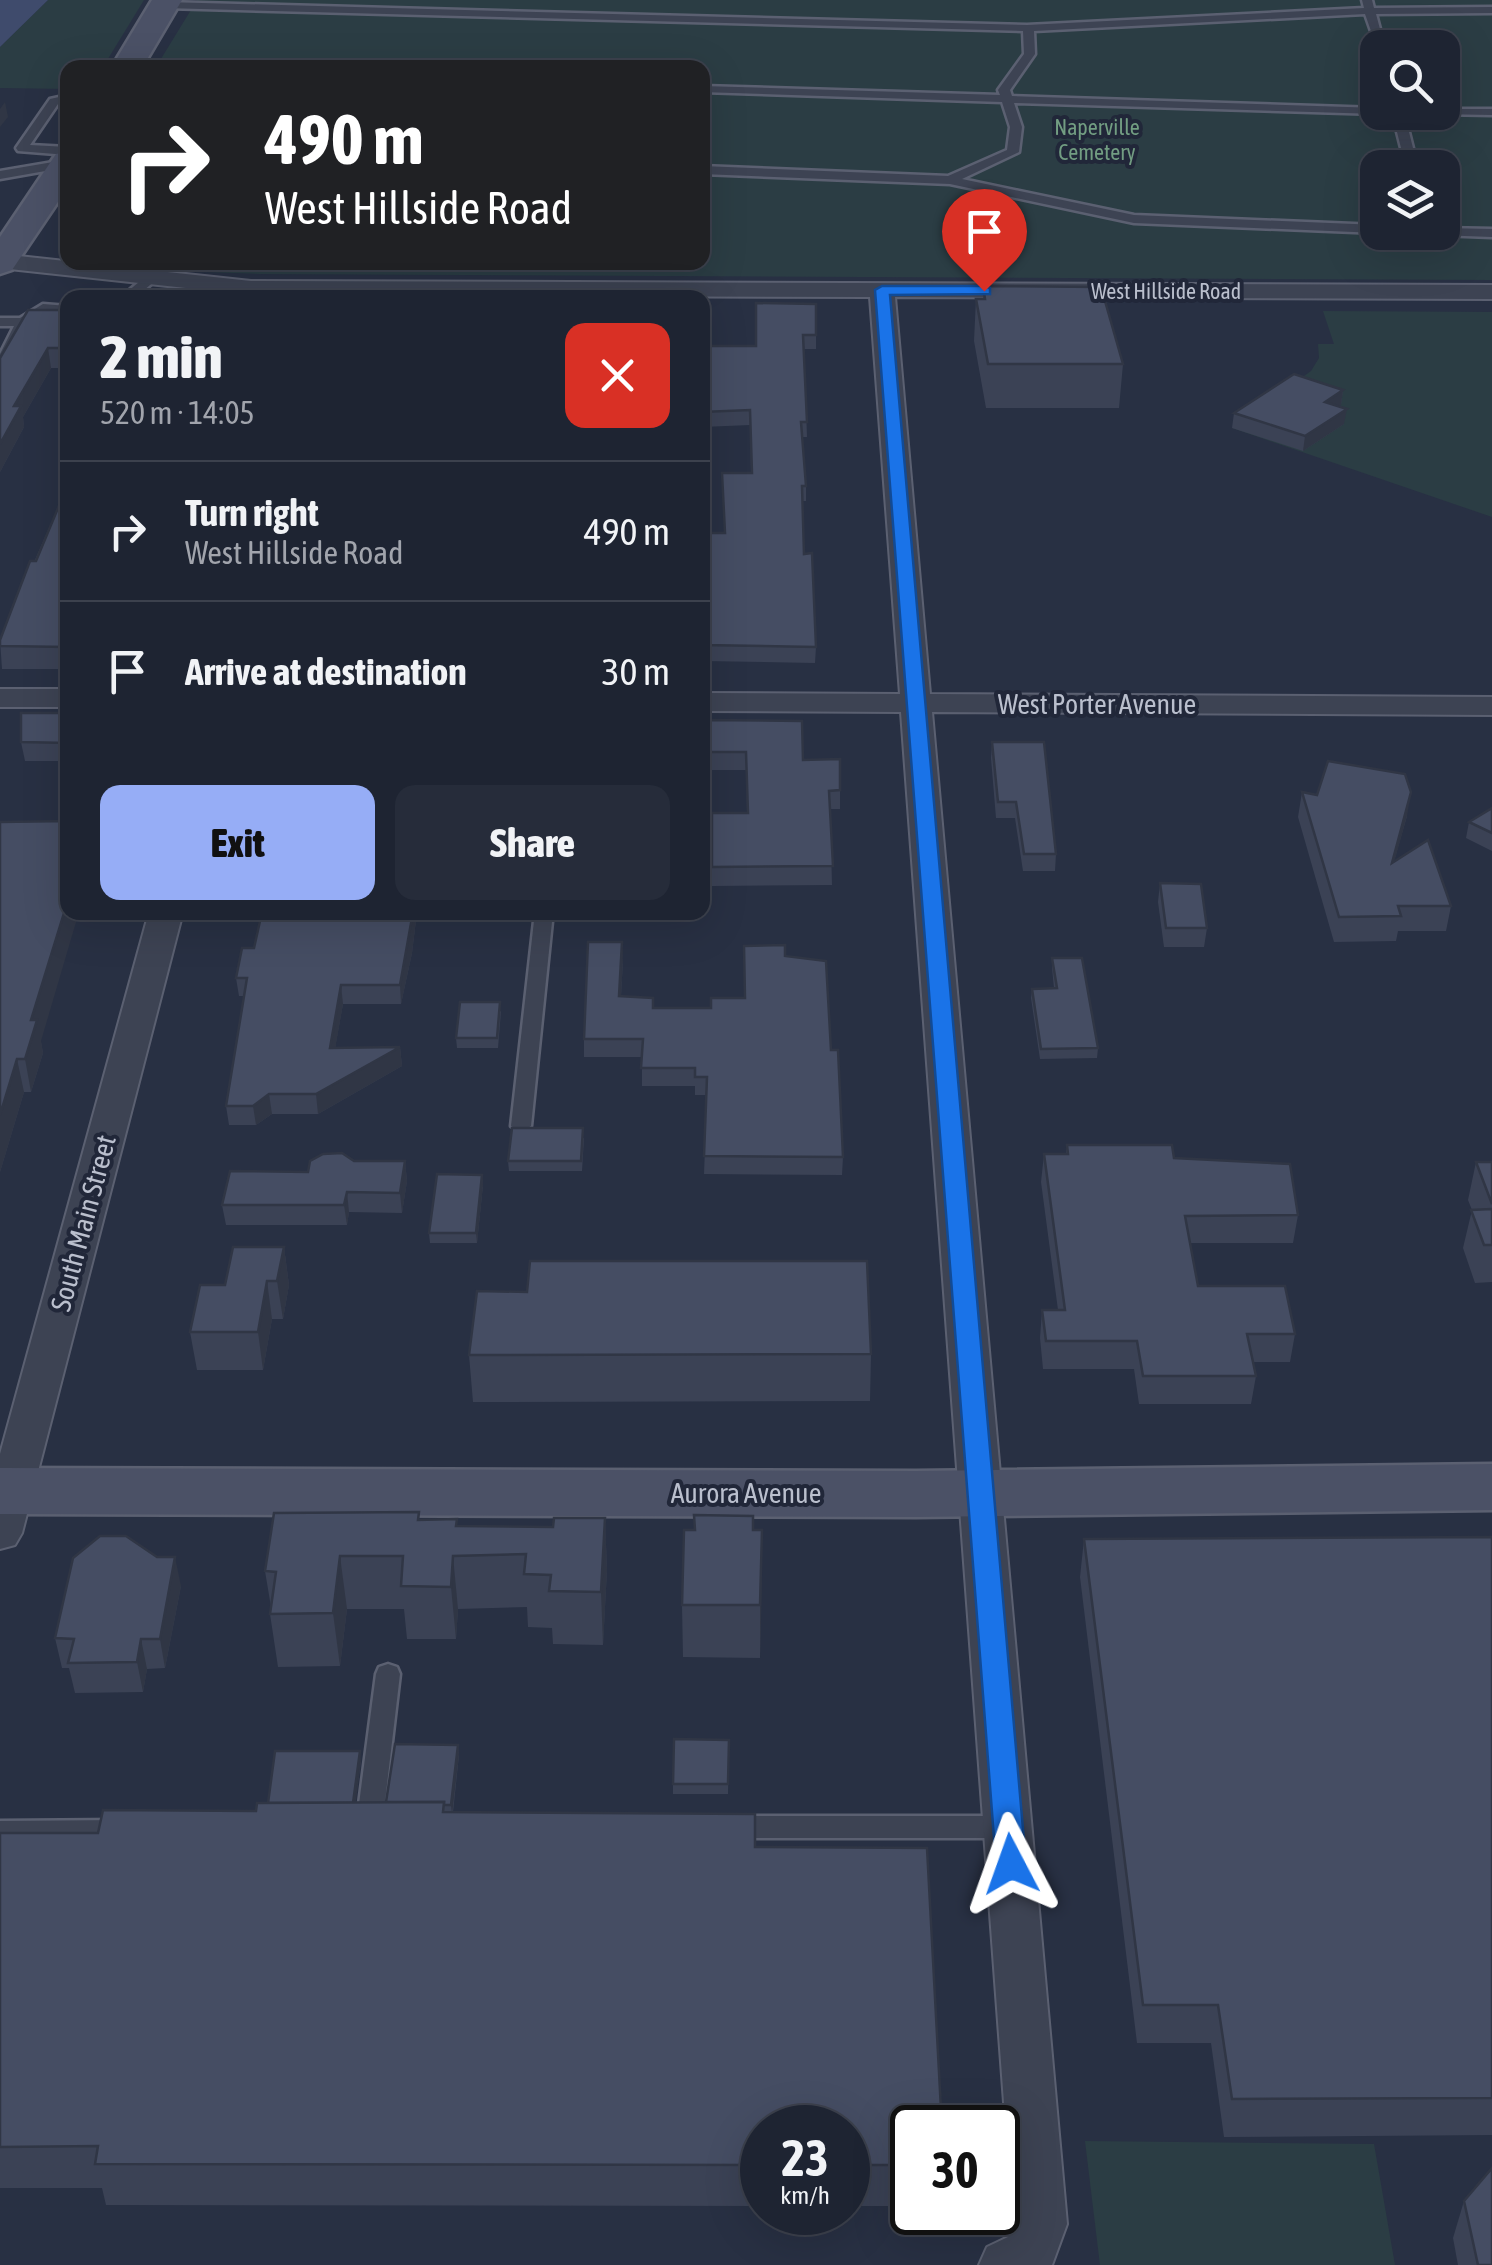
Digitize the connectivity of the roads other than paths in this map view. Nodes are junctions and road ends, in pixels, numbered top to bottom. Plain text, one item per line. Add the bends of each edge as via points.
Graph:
1 (166, 2) edge
2 (1368, 5) edge
3 (1492, 10) edge
4 (1027, 28) junction
5 (1375, 30) edge
6 (131, 60) edge
7 (710, 89) edge
8 (1004, 97) junction
9 (60, 100) edge
10 (1360, 110) edge
11 (1460, 112) edge
12 (1492, 112) edge
13 (60, 156) edge
14 (60, 160) edge
15 (60, 169) edge
16 (710, 170) edge
17 (0, 176) edge
18 (950, 180) junction
19 (0, 183) edge
20 (44, 195) junction
21 (1360, 227) edge
22 (1460, 232) edge
23 (1492, 233) edge
24 (1, 262) edge
25 (60, 268) edge
26 (76, 270) edge
27 (151, 278) junction
28 (136, 290) edge
29 (283, 290) edge
30 (882, 290) junction
31 (710, 291) edge
32 (1492, 292) edge
33 (60, 309) edge
34 (0, 322) edge
35 (23, 322) junction
36 (0, 367) edge
37 (0, 698) edge
38 (60, 698) edge
39 (710, 702) edge
40 (915, 703) junction
41 (1492, 706) edge
42 (164, 920) edge
43 (543, 920) edge
44 (521, 1126) edge
45 (1492, 1487) edge
46 (982, 1492) junction
47 (4, 1505) edge
48 (388, 1674) dead end
49 (698, 1827) edge
50 (1008, 1827) junction
51 (369, 1829) edge
52 (156, 1831) edge
53 (0, 1832) edge
54 (1018, 2260) edge

1 - 4 lane
1 - 6 main road
2 - 3 lane
2 - 4 lane
2 - 5 lane
4 - 8 lane via 1032,50
7 - 8 lane
8 - 10 lane
8 - 18 lane via 1016,128 1013,152
9 - 13 lane via 22,148
11 - 12 lane
14 - 17 lane
15 - 20 main road
16 - 18 lane
18 - 21 lane via 1134,218
19 - 20 lane
20 - 24 main road
22 - 23 lane
24 - 25 street, West Hillside Road
26 - 27 street, West Hillside Road
27 - 28 lane
27 - 29 street, West Hillside Road
30 - 31 street, West Hillside Road
30 - 32 street, West Hillside Road
30 - 40 street
33 - 35 lane via 43,308
34 - 35 lane
35 - 36 lane
37 - 38 street
39 - 40 street, West Porter Avenue
40 - 41 street, West Porter Avenue
40 - 46 street
42 - 47 street, South Main Street
43 - 44 lane
45 - 46 main road, Aurora Avenue
46 - 47 main road, Aurora Avenue
46 - 50 street
48 - 51 lane
49 - 50 lane
50 - 54 street via 1040,2224
52 - 53 lane

